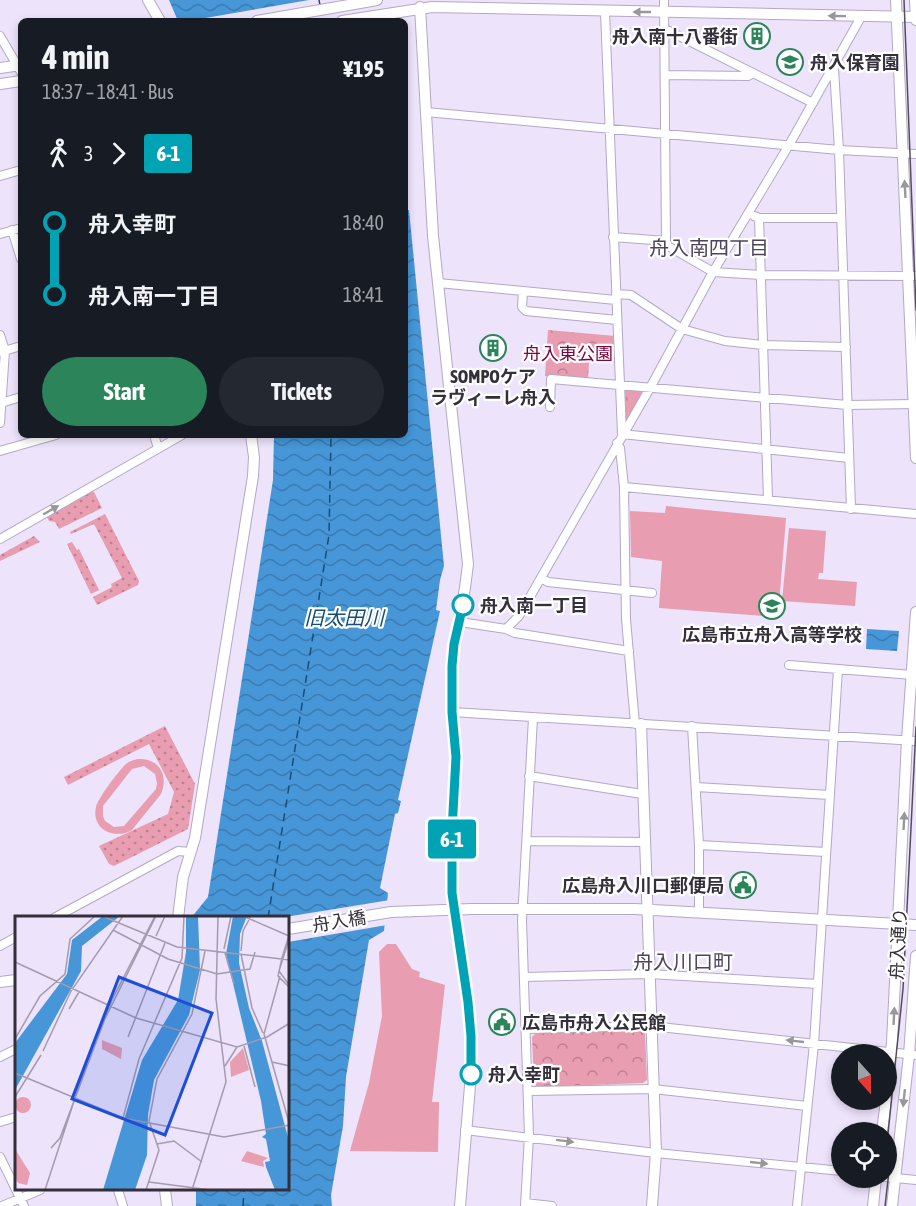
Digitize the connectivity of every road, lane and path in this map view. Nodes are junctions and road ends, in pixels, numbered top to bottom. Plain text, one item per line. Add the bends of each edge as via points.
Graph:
1 (147, 0) edge
2 (377, 0) edge
3 (664, 0) edge
4 (896, 0) edge
5 (915, 0) edge
6 (420, 4) edge
7 (605, 12) junction
8 (665, 12) junction
9 (897, 16) junction
10 (861, 17) junction
11 (157, 18) edge
12 (274, 18) edge
13 (358, 18) edge
14 (916, 18) edge
15 (665, 29) junction
16 (0, 36) edge
17 (18, 64) edge
18 (18, 67) edge
19 (834, 67) junction
20 (0, 68) edge
21 (753, 73) junction
22 (665, 75) junction
23 (18, 81) edge
24 (0, 84) edge
25 (813, 103) junction
26 (426, 112) junction
27 (608, 128) junction
28 (665, 133) junction
29 (789, 145) junction
30 (839, 150) junction
31 (903, 153) junction
32 (916, 154) edge
33 (18, 172) edge
34 (0, 176) edge
35 (748, 213) junction
36 (759, 218) junction
37 (840, 218) junction
38 (17, 229) edge
39 (0, 234) edge
40 (613, 237) junction
41 (666, 241) junction
42 (713, 272) junction
43 (761, 275) junction
44 (843, 276) junction
45 (912, 277) edge
46 (438, 283) junction
47 (523, 291) junction
48 (616, 297) junction
49 (617, 320) junction
50 (682, 329) junction
51 (0, 335) edge
52 (763, 345) junction
53 (18, 347) edge
54 (846, 347) junction
55 (3, 352) edge
56 (619, 385) junction
57 (650, 388) junction
58 (1, 389) edge
59 (18, 398) edge
60 (764, 399) junction
61 (1, 403) edge
62 (915, 404) edge
63 (847, 405) junction
64 (550, 407) dead end
65 (0, 423) edge
66 (46, 438) edge
67 (155, 438) edge
68 (176, 438) edge
69 (251, 438) edge
70 (620, 439) junction
71 (158, 448) junction
72 (765, 448) junction
73 (0, 451) edge
74 (849, 458) junction
75 (916, 458) edge
76 (624, 487) junction
77 (768, 499) junction
78 (850, 509) junction
79 (916, 514) edge
80 (0, 539) edge
81 (541, 578) junction
82 (626, 591) junction
83 (652, 593) dead end
84 (916, 612) edge
85 (460, 622) junction
86 (506, 629) junction
87 (629, 651) junction
88 (789, 665) dead end
89 (838, 669) junction
90 (912, 675) junction
91 (452, 712) junction
92 (533, 718) junction
93 (638, 724) junction
94 (692, 726) junction
95 (834, 736) junction
96 (912, 741) edge
97 (529, 776) junction
98 (696, 787) junction
99 (642, 794) junction
100 (830, 795) junction
101 (527, 841) junction
102 (644, 842) junction
103 (699, 845) junction
104 (191, 852) junction
105 (826, 852) junction
106 (647, 909) junction
107 (454, 910) junction
108 (523, 910) junction
109 (699, 912) junction
110 (64, 916) edge
111 (178, 916) edge
112 (822, 920) junction
113 (899, 924) junction
114 (916, 925) edge
115 (290, 929) edge
116 (15, 938) edge
117 (0, 946) edge
118 (916, 957) edge
119 (649, 974) junction
120 (524, 977) junction
121 (15, 980) edge
122 (0, 982) edge
123 (818, 984) junction
124 (651, 1026) junction
125 (526, 1029) junction
126 (814, 1044) junction
127 (892, 1044) edge
128 (831, 1046) edge
129 (15, 1050) edge
130 (897, 1053) edge
131 (913, 1055) edge
132 (0, 1057) edge
133 (653, 1089) junction
134 (528, 1091) junction
135 (807, 1106) junction
136 (15, 1117) edge
137 (0, 1122) edge
138 (465, 1130) junction
139 (529, 1136) junction
140 (897, 1144) edge
141 (656, 1153) junction
142 (0, 1157) edge
143 (801, 1167) junction
144 (831, 1171) edge
145 (897, 1178) edge
146 (916, 1180) edge
147 (15, 1188) edge
148 (875, 1188) edge
149 (891, 1188) edge
150 (38, 1191) edge
151 (118, 1191) edge
152 (165, 1191) edge
153 (22, 1202) edge
154 (525, 1205) edge
155 (2, 1206) edge
156 (123, 1206) edge
157 (167, 1206) edge
158 (460, 1206) edge
159 (552, 1206) edge
160 (652, 1206) edge
161 (797, 1206) edge
162 (873, 1206) edge
163 (892, 1206) edge

1 - 11 street
2 - 12 street
3 - 8 street
4 - 9 street
5 - 14 street
6 - 7 street
6 - 13 street
6 - 26 street
8 -> 7 street
7 - 27 street
10 -> 8 street
8 - 15 street
9 - 10 street
9 - 14 street
9 - 31 street
10 - 19 street
15 - 21 street
15 - 22 street
16 - 17 street
18 - 20 street
19 - 25 street
19 - 30 street
21 - 22 street
21 - 25 street
22 - 28 street
23 - 24 street
25 - 29 street
26 - 27 street
26 - 46 street
27 - 28 street
27 - 40 street
28 - 29 street
28 - 41 street
29 - 30 street
29 - 35 street
30 - 31 street
30 - 37 street
31 - 32 street
45 -> 31 street
33 - 34 street
35 - 36 street
35 - 42 street
36 - 37 street
36 - 43 street
37 - 44 street
38 - 39 street
40 - 41 street
40 - 48 street
41 - 42 street via 668,246
42 - 43 street
42 - 50 street
43 - 44 street
43 - 52 street
44 - 45 street
44 - 54 street
45 - 62 street
46 - 47 street
46 - 85 street via 468,564
47 - 48 street
47 - 49 street via 522,307 526,311
48 - 49 street
48 - 50 street via 631,295
49 - 56 street
50 - 52 street via 725,341
50 - 57 street
51 - 55 street
52 - 54 street
52 - 60 street
53 - 55 street
54 - 63 street
55 - 58 street
56 - 57 street
56 - 64 street via 551,380
56 - 70 street
57 - 60 street
57 - 70 street
58 - 61 street
59 - 61 street
60 - 63 street
60 - 72 street
61 - 65 street
62 - 63 street
62 - 75 street
63 - 74 street
66 - 73 street
67 - 71 street
68 - 71 street
69 - 104 street via 253,476
70 - 72 street
70 - 76 street
70 - 81 street
80 -> 71 street
72 - 74 street
72 - 77 street
74 - 78 street
76 - 77 street
76 - 82 street
77 - 78 street
78 - 79 street
81 - 82 street
81 - 86 street via 519,616
82 - 83 street
82 - 87 street
84 - 90 street, 舟入通り
85 - 86 street
85 - 91 street via 453,655
86 - 87 street
87 - 93 street
88 - 89 street
89 - 90 street
89 - 95 street
90 - 96 street, 舟入通り
91 - 92 street
91 - 107 street via 456,757 452,831
92 - 93 street
92 - 97 street
93 - 94 street
93 - 99 street
94 - 95 street
94 - 98 street
95 - 96 street
95 - 100 street
113 -> 96 street, 舟入通り
97 - 99 street
97 - 101 street
98 - 100 street
98 - 103 street
99 - 102 street
100 - 105 street
101 - 102 street
101 - 108 street
102 - 106 street
103 - 105 street
103 - 109 street
104 - 110 street via 178,851
104 - 111 street
105 - 112 street
106 - 108 street, 舟入橋
106 - 109 street, 舟入橋
106 - 119 street
107 - 108 street, 舟入橋
107 - 115 street, 舟入橋 via 391,912
107 - 138 street via 471,1036
108 - 120 street
109 - 112 street, 舟入橋
112 - 113 street, 舟入橋
112 - 123 street
113 - 114 street, 舟入橋
127 -> 113 street, 舟入通り
116 - 117 street
118 - 131 street, 舟入通り
119 - 120 street
119 - 123 street
119 - 124 street
120 - 125 street
121 - 122 street
123 - 126 street
124 - 125 street
126 -> 124 street
124 - 133 street
125 - 134 street
126 - 128 street
126 - 135 street
129 - 132 street
130 - 131 street
131 -> 140 street, 舟入通り
133 - 134 street
133 - 135 street
133 - 141 street
134 - 139 street
135 - 143 street
136 - 137 street
138 - 139 street
138 - 158 street
139 -> 141 street
139 - 154 street
141 -> 143 street
141 - 160 street
142 - 147 street
143 - 144 street
143 - 161 street
145 - 146 street
148 - 162 street
149 - 163 street, 舟入通り
150 - 153 street
151 - 156 street
152 - 157 street
153 - 155 street
154 - 159 street

